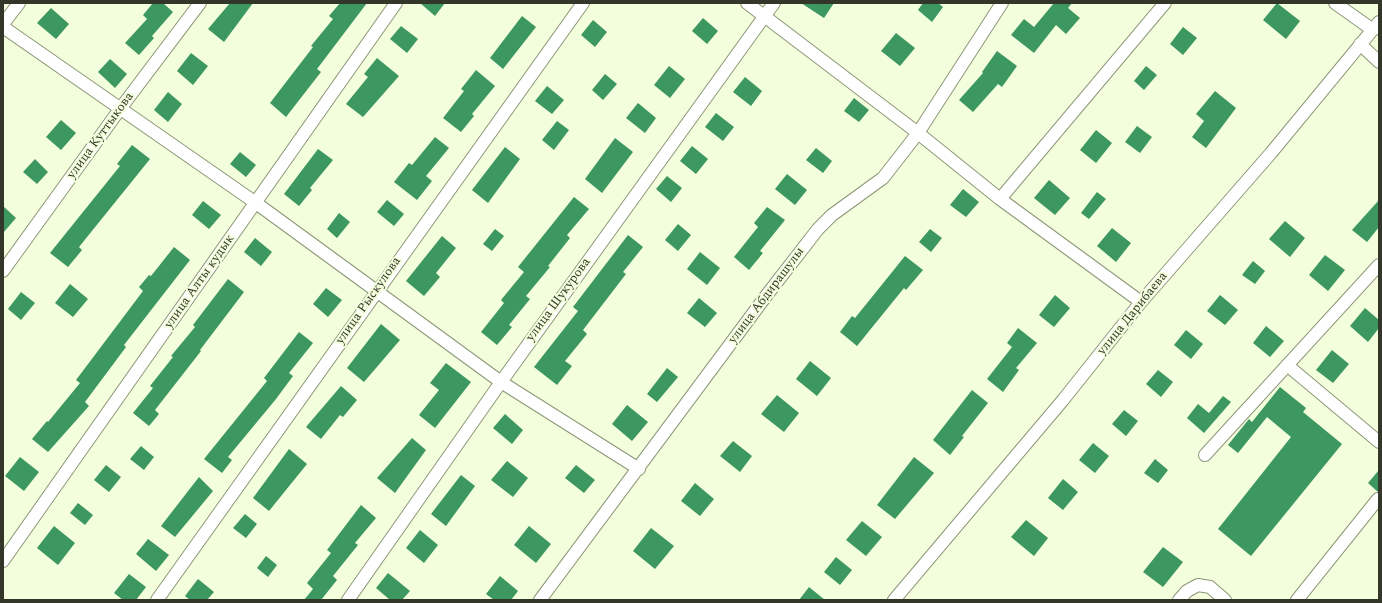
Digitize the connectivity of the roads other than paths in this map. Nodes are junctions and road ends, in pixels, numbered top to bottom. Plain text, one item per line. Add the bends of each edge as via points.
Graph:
1 (19, 3) edge
2 (200, 3) edge
3 (396, 3) edge
4 (583, 3) edge
5 (747, 3) edge
6 (774, 3) edge
7 (1002, 3) edge
8 (1165, 3) edge
9 (1334, 3) edge
10 (764, 16) junction
11 (3, 24) edge
12 (1376, 26) edge
13 (3, 27) edge
14 (1360, 44) junction
15 (1379, 62) edge
16 (120, 109) junction
17 (918, 133) junction
18 (1000, 199) junction
19 (256, 203) junction
20 (1379, 265) edge
21 (3, 271) edge
22 (376, 292) junction
23 (1141, 302) junction
24 (1287, 364) junction
25 (501, 382) junction
26 (1379, 442) edge
27 (1205, 455) dead end
28 (639, 469) junction
29 (1379, 500) edge
30 (3, 561) edge
31 (157, 600) edge
32 (348, 600) edge
33 (540, 600) edge
34 (894, 600) edge
35 (1179, 600) edge
36 (1225, 600) edge
37 (1296, 600) edge

1 - 11 street
2 - 16 street, улица Куттыкова
3 - 19 street, улица Алты кудык
4 - 22 street, улица Рыскулова
5 - 10 street
6 - 10 street, улица Шукурова
7 - 17 street, улица Абдирашулы
8 - 18 street
9 - 12 street
10 - 17 street
10 - 25 street, улица Шукурова
12 - 14 street, улица Дарибаева
13 - 16 street
14 - 15 street
14 - 23 street, улица Дарибаева via 1271,153
16 - 19 street
16 - 21 street, улица Куттыкова
17 - 18 street
17 - 28 street, улица Абдирашулы via 883,178 832,215 818,229
18 - 23 street
19 - 22 street
19 - 30 street, улица Алты кудык
20 - 24 street
22 - 25 street
22 - 31 street, улица Рыскулова
23 - 34 street, улица Дарибаева via 1063,400
24 - 26 street
24 - 27 street
25 - 28 street
25 - 32 street, улица Шукурова
28 - 33 street, улица Абдирашулы
29 - 37 street
35 - 36 street via 1187,591 1198,585 1210,587

